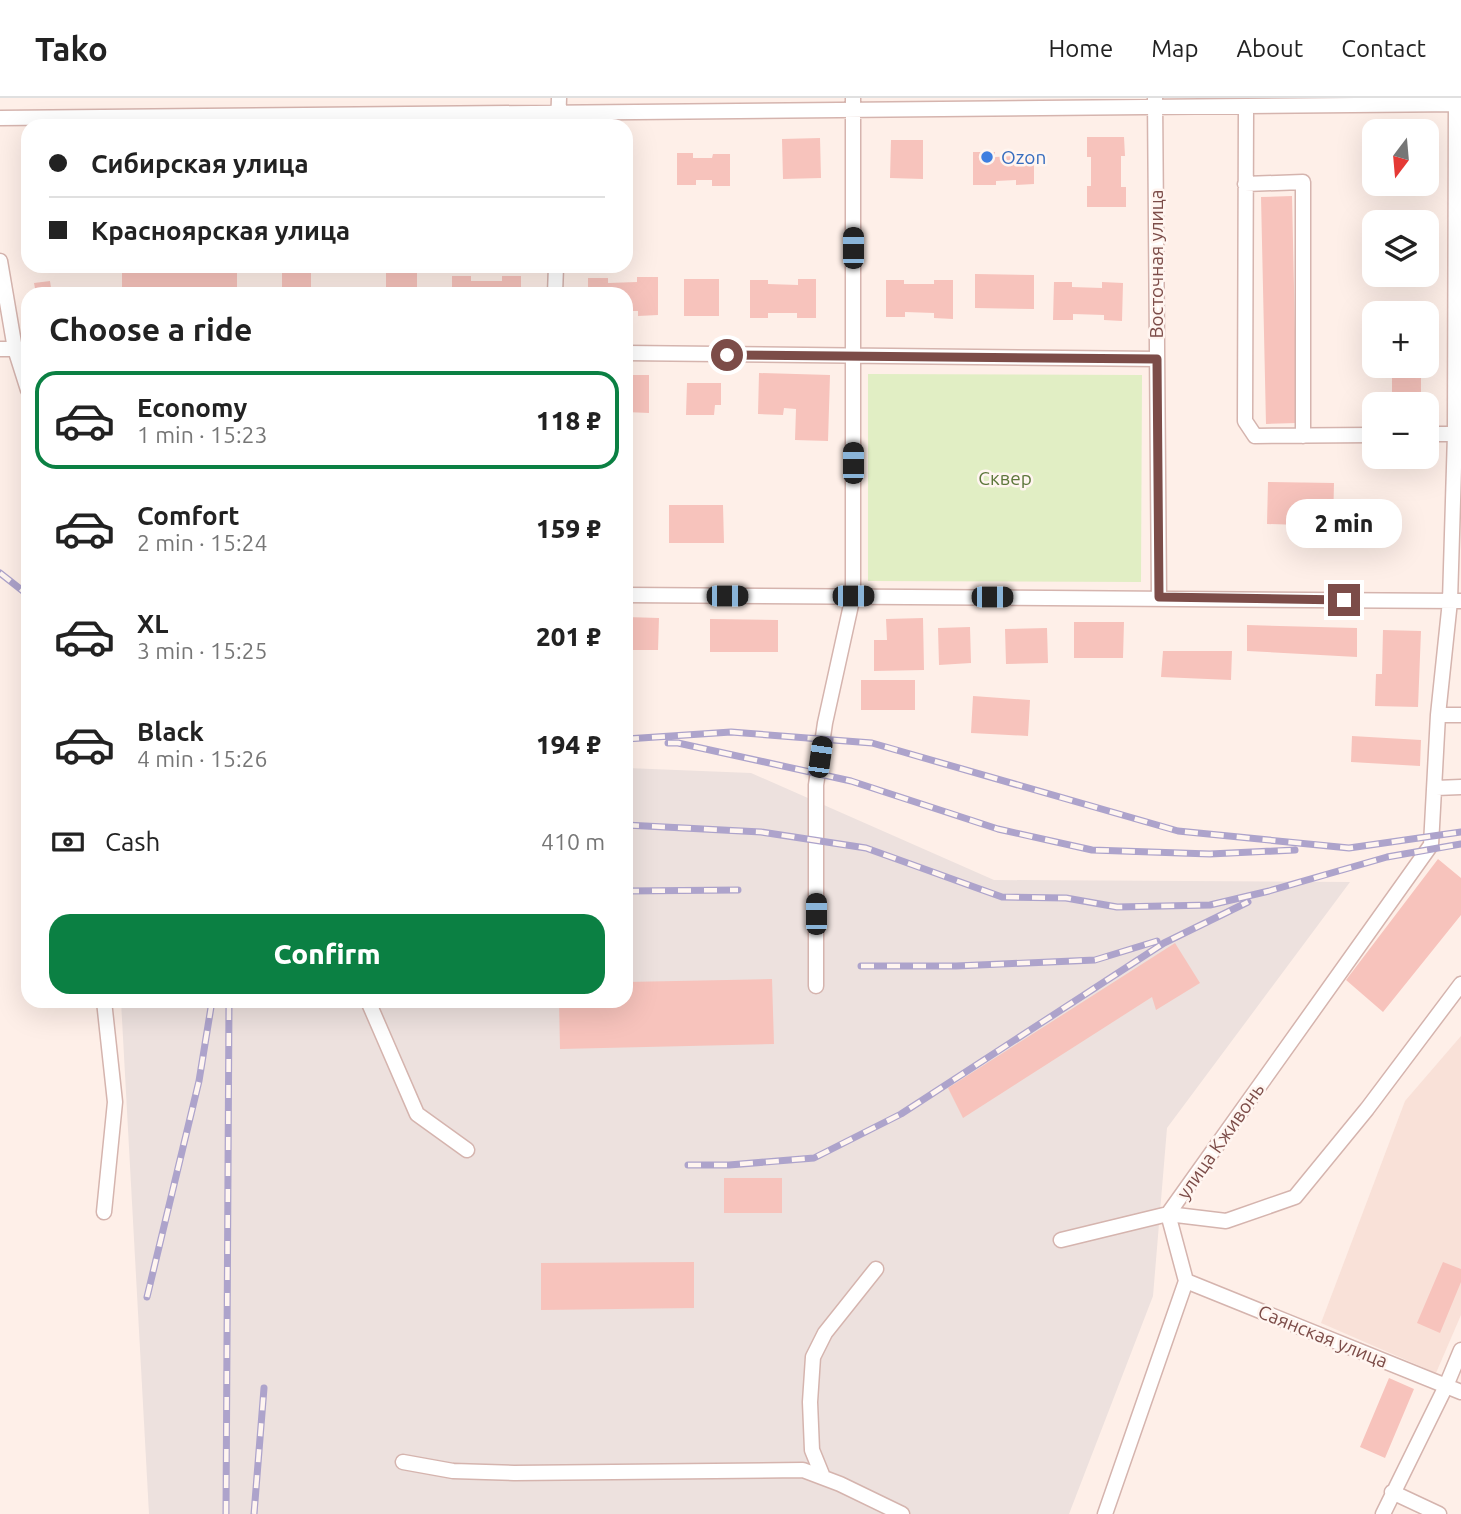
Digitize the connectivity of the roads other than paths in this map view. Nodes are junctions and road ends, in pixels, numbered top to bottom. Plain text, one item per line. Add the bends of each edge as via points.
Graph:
1 (559, 98) edge
2 (1457, 102) edge
3 (1155, 103) edge
4 (853, 105) edge
5 (1245, 107) junction
6 (0, 118) edge
7 (279, 119) edge
8 (558, 119) edge
9 (578, 119) edge
10 (1245, 184) junction
11 (0, 261) edge
12 (14, 349) edge
13 (633, 354) edge
14 (853, 356) junction
15 (1157, 359) junction
16 (21, 370) edge
17 (1439, 434) edge
18 (1455, 434) junction
19 (1362, 435) edge
20 (1303, 436) junction
21 (633, 595) edge
22 (853, 596) junction
23 (1159, 597) junction
24 (1455, 601) edge
25 (1438, 715) junction
26 (1461, 715) edge
27 (1461, 787) edge
28 (1436, 788) junction
29 (1461, 984) edge
30 (816, 986) dead end
31 (105, 1008) edge
32 (371, 1008) edge
33 (467, 1150) dead end
34 (104, 1212) dead end
35 (1168, 1214) junction
36 (1061, 1240) dead end
37 (876, 1269) dead end
38 (1186, 1281) junction
39 (1461, 1350) edge
40 (1447, 1386) junction
41 (1461, 1392) edge
42 (403, 1462) dead end
43 (823, 1477) junction
44 (1392, 1492) junction
45 (902, 1514) edge
46 (1105, 1514) edge
47 (1383, 1514) edge
48 (1439, 1514) edge

1 - 8 street
2 - 5 street
2 - 18 street
3 - 4 street
3 - 5 street
3 - 15 street, Восточная улица
4 - 9 street
4 - 14 street
5 - 10 street
6 - 7 street
10 - 20 street via 1245,421 1255,436
10 - 20 street via 1303,182
11 - 12 street
12 - 16 street
13 - 14 street
14 - 15 street
14 - 22 street
15 - 23 street, Восточная улица
17 - 18 street
18 - 24 street
19 - 20 street
21 - 22 street
22 - 23 street
22 - 30 street via 816,785
23 - 24 street
24 - 25 street
25 - 26 street
25 - 28 street
27 - 28 street
28 - 35 street, улица Кживонь via 1431,845
29 - 35 street via 1295,1198 1226,1221
31 - 34 street via 115,1102
32 - 33 street via 417,1114
35 - 36 street
35 - 38 street, улица Кживонь
37 - 43 street via 825,1333 813,1357 812,1450
38 - 40 street, Саянская улица
38 - 46 street
39 - 40 street
40 - 41 street, Саянская улица
40 - 44 street
42 - 43 street via 453,1471 803,1470
43 - 45 street
44 - 47 street
44 - 48 street

